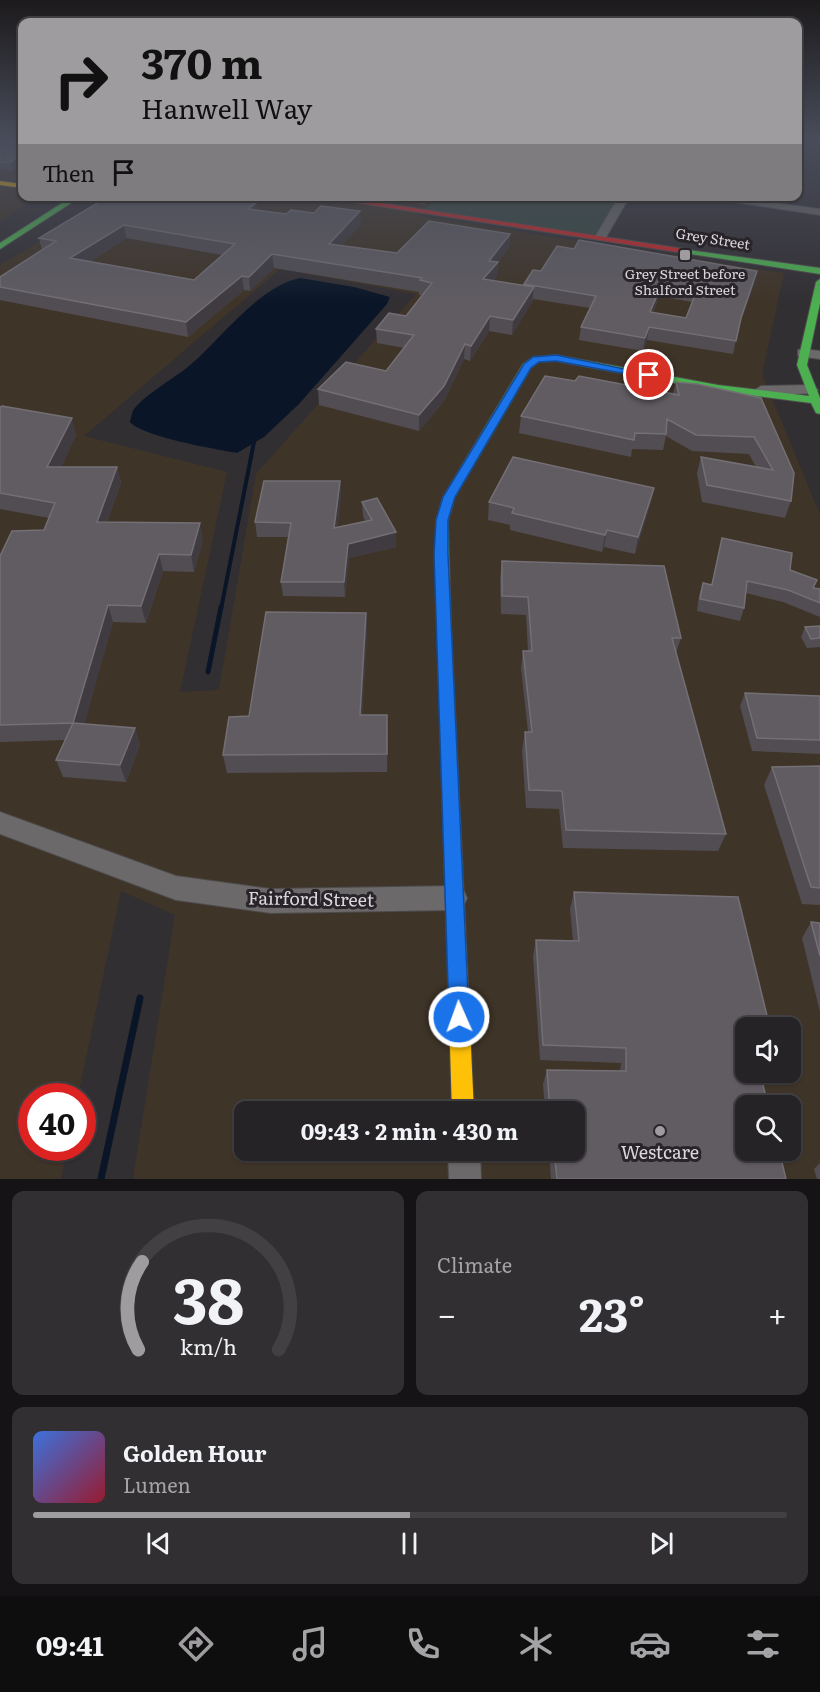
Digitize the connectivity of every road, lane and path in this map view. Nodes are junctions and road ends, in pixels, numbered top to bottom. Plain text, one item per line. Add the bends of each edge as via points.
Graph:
1 (50, 201) edge
2 (71, 201) edge
3 (351, 201) edge
4 (622, 201) edge
5 (772, 201) edge
6 (820, 212) edge
7 (0, 234) edge
8 (602, 237) junction
9 (0, 247) edge
10 (816, 271) edge
11 (818, 289) edge
12 (802, 352) junction
13 (820, 355) edge
14 (752, 391) joint
15 (815, 400) edge
16 (0, 823) edge
17 (454, 898) junction
18 (463, 1101) edge
19 (464, 1161) edge
20 (465, 1179) edge

1 - 7 street
2 - 9 street
3 - 8 street, Grey Street
4 - 8 street
5 - 6 street
8 - 10 street, Grey Street
10 - 11 street via 810,290
11 - 12 street
12 - 13 street
12 - 15 street via 804,376
14 - 15 street
14 - 17 street via 556,358 537,359 527,366 449,497 442,520 441,554
16 - 17 street, Fairford Street via 176,888 271,901
17 - 18 street
19 - 20 street

